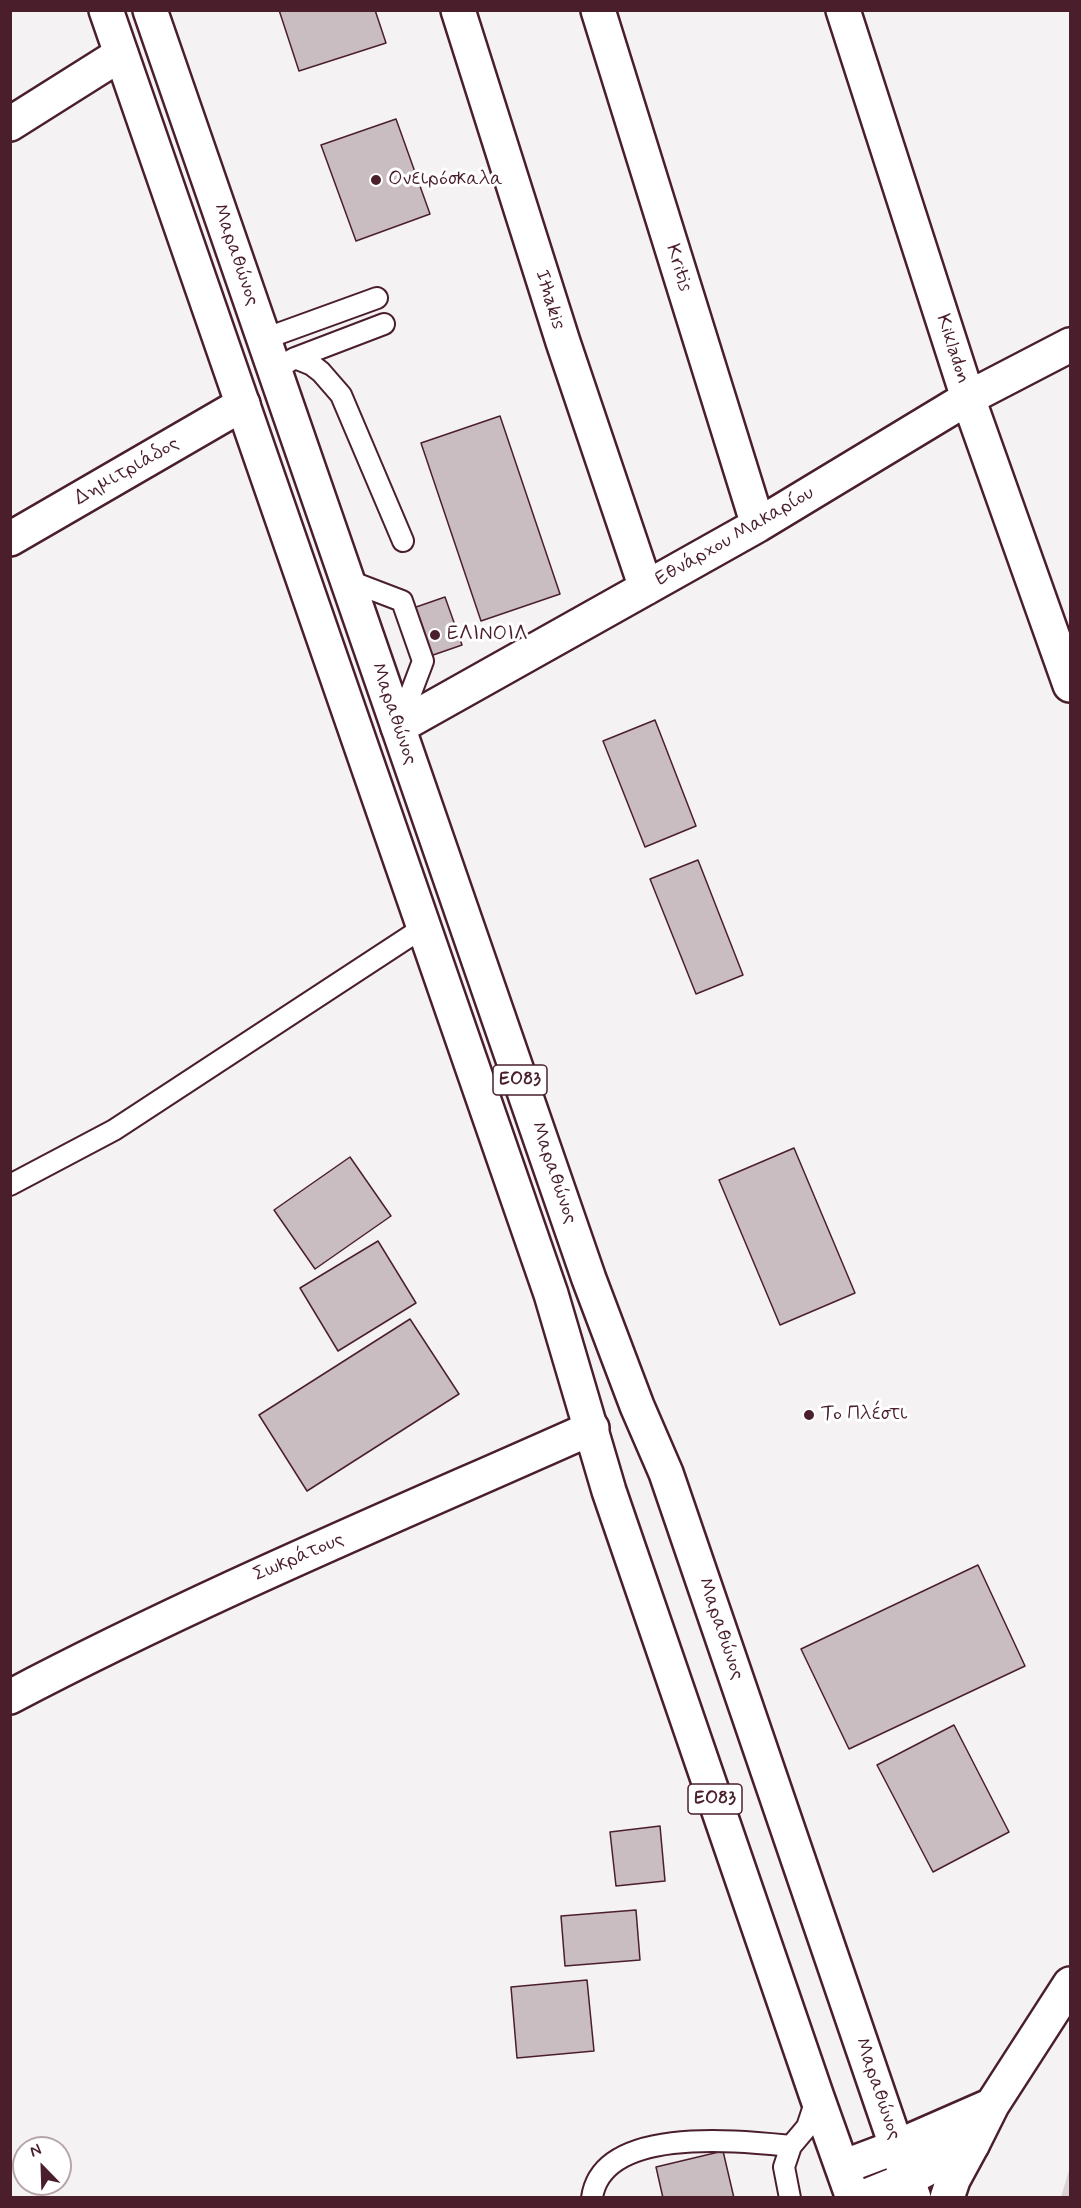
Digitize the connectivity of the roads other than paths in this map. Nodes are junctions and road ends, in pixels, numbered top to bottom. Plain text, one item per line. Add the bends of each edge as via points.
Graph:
1 (106, 10) edge
2 (150, 10) edge
3 (458, 10) edge
4 (598, 10) edge
5 (843, 10) edge
6 (121, 54) junction
7 (10, 124) edge
8 (377, 298) dead end
9 (384, 324) dead end
10 (264, 339) junction
11 (1071, 345) edge
12 (285, 364) junction
13 (968, 398) junction
14 (243, 404) junction
15 (758, 525) junction
16 (10, 539) edge
17 (403, 541) dead end
18 (347, 580) junction
19 (646, 588) junction
20 (1071, 684) edge
21 (398, 726) junction
22 (424, 927) junction
23 (10, 1185) edge
24 (592, 1428) junction
25 (10, 1697) edge
26 (1071, 1984) edge
27 (817, 2097) junction
28 (992, 2105) junction
29 (972, 2145) junction
30 (791, 2146) junction
31 (896, 2147) junction
32 (843, 2167) junction
33 (911, 2188) edge
34 (592, 2198) edge
35 (790, 2198) edge
36 (854, 2198) edge
37 (861, 2198) edge
38 (947, 2198) edge

1 - 6 main road, Μαραθώνος / ΕΟ83
2 - 10 main road, Μαραθώνος / ΕΟ83
3 - 19 main road, Ithakis via 562,342
4 - 15 main road, Kritis
5 - 13 main road, Kikladon
6 - 7 main road
6 - 14 main road, Μαραθώνος / ΕΟ83
8 - 10 lane
9 - 12 lane
10 - 12 main road, Μαραθώνος / ΕΟ83
11 - 13 main road, Εθνάρχου Μακαρίου
12 - 17 lane via 312,365 341,395
12 - 18 main road, Μαραθώνος / ΕΟ83
13 - 15 main road, Εθνάρχου Μακαρίου
13 - 20 main road, Kikladon
14 - 16 main road, Δημιτριάδος
14 - 22 main road, Μαραθώνος / ΕΟ83
15 - 19 main road, Εθνάρχου Μακαρίου
18 - 21 main road, Μαραθώνος / ΕΟ83
18 - 21 lane via 402,601 409,621 423,662
19 - 21 main road, Εθνάρχου Μακαρίου
21 - 31 main road, Μαραθώνος / ΕΟ83 via 589,1279 666,1473
22 - 23 lane via 114,1130
22 - 24 main road, Μαραθώνος / ΕΟ83 via 551,1294
24 - 25 main road, Σωκράτους via 225,1590
24 - 27 main road, Μαραθώνος / ΕΟ83 via 609,1491
26 - 28 main road
27 - 30 lane via 807,2127
27 - 32 main road, Μαραθώνος / ΕΟ83
28 - 29 main road
28 - 31 main road
29 - 33 main road
29 - 38 main road
30 - 34 lane via 724,2140 667,2144 628,2154 610,2165 596,2182
30 - 35 lane via 784,2167
31 - 32 main road
31 - 33 main road, Μαραθώνος / ΕΟ83
32 - 36 main road, Μαραθώνος / ΕΟ83
33 - 37 main road

